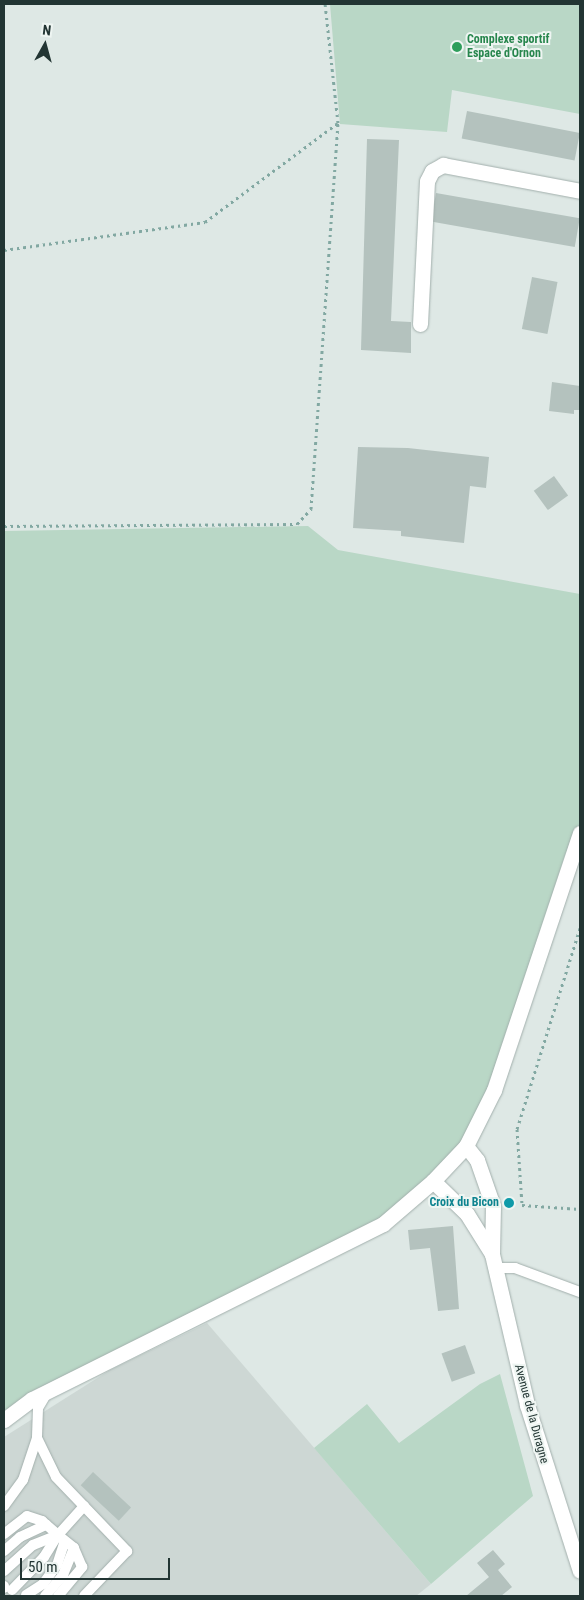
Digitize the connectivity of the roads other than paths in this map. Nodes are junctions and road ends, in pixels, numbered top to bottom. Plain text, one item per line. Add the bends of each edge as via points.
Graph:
1 (580, 191) edge
2 (420, 324) dead end
3 (580, 833) edge
4 (466, 1146) junction
5 (433, 1180) junction
6 (495, 1261) junction
7 (580, 1292) edge
8 (49, 1390) junction
9 (4, 1418) edge
10 (37, 1438) junction
11 (4, 1506) edge
12 (84, 1506) junction
13 (46, 1525) junction
14 (4, 1534) edge
15 (61, 1538) junction
16 (74, 1548) junction
17 (4, 1552) edge
18 (4, 1571) edge
19 (580, 1571) edge
20 (6, 1588) edge
21 (28, 1596) edge
22 (45, 1596) edge
23 (58, 1596) edge
24 (84, 1596) edge

1 - 2 main road via 443,165 432,171 427,181
3 - 4 main road via 512,1044 494,1090
4 - 5 main road
4 - 6 main road, Avenue de la Duragne via 477,1160 493,1206
5 - 6 main road, Avenue de la Duragne via 467,1214
5 - 8 main road via 383,1224
6 - 7 lane
6 - 19 main road, Avenue de la Duragne via 527,1404
8 - 9 main road
8 - 10 lane via 38,1408
10 - 11 lane via 23,1480
10 - 12 lane via 56,1477
12 - 15 lane
12 - 24 lane via 127,1551
13 - 14 lane via 27,1516
13 - 15 lane
13 - 17 lane via 20,1537
15 - 16 lane
15 - 18 lane via 33,1545
15 - 20 lane via 44,1557
15 - 21 lane via 57,1565 44,1584
16 - 22 lane via 63,1574
16 - 23 lane via 82,1567
20 - 21 lane

